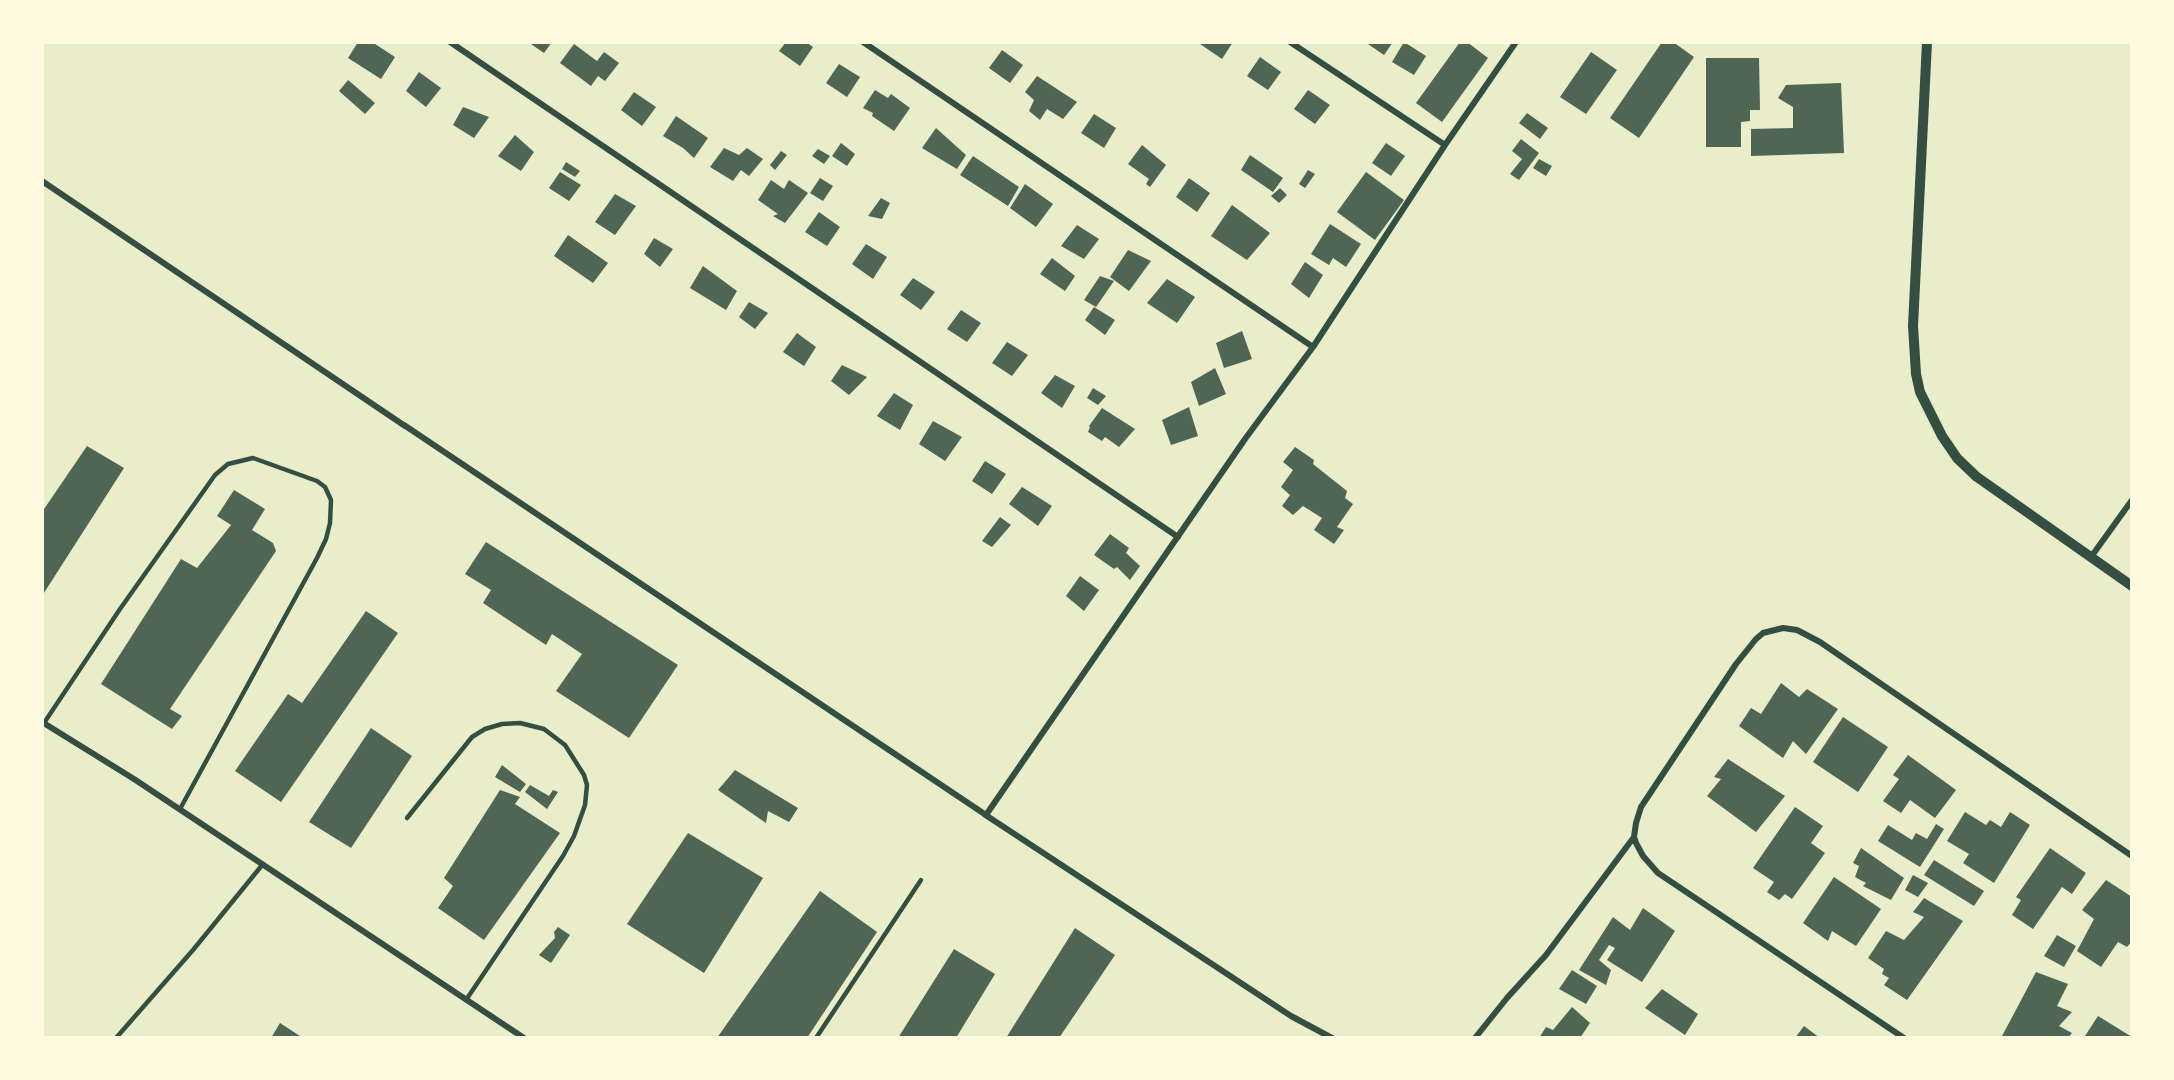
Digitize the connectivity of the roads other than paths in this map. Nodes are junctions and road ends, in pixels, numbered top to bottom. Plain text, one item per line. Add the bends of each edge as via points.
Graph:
1 (450, 42) edge
2 (863, 42) edge
3 (1290, 42) edge
4 (1516, 42) edge
5 (1927, 42) edge
6 (1445, 145) junction
7 (42, 181) edge
8 (1313, 347) junction
9 (2132, 500) edge
10 (1178, 537) junction
11 (2091, 557) junction
12 (2132, 586) edge
13 (43, 722) edge
14 (180, 809) junction
15 (986, 815) junction
16 (407, 819) dead end
17 (1634, 837) junction
18 (2132, 856) edge
19 (263, 864) junction
20 (921, 880) dead end
21 (466, 1000) junction
22 (116, 1038) edge
23 (524, 1038) edge
24 (816, 1038) edge
25 (1332, 1038) edge
26 (1475, 1038) edge
27 (1904, 1038) edge

1 - 10 street
2 - 8 street
3 - 6 street
4 - 6 street
5 - 11 street via 1913,326 1920,392 1957,458 2001,495
6 - 8 street
7 - 15 street
8 - 10 street
9 - 11 street
10 - 15 street
11 - 12 street
13 - 14 street
13 - 14 lane via 215,475 228,464 253,458 317,481 331,500 326,539
14 - 19 street
15 - 25 street via 1291,1016
16 - 21 lane via 472,737 502,724 520,723 544,729 565,745 584,775 585,805 574,836
17 - 18 street via 1641,807 1736,664 1763,633 1782,628 1797,630 1820,642
17 - 26 street via 1546,955
17 - 27 street via 1643,856 1658,873
19 - 21 street
19 - 22 lane
20 - 24 lane
21 - 23 street

